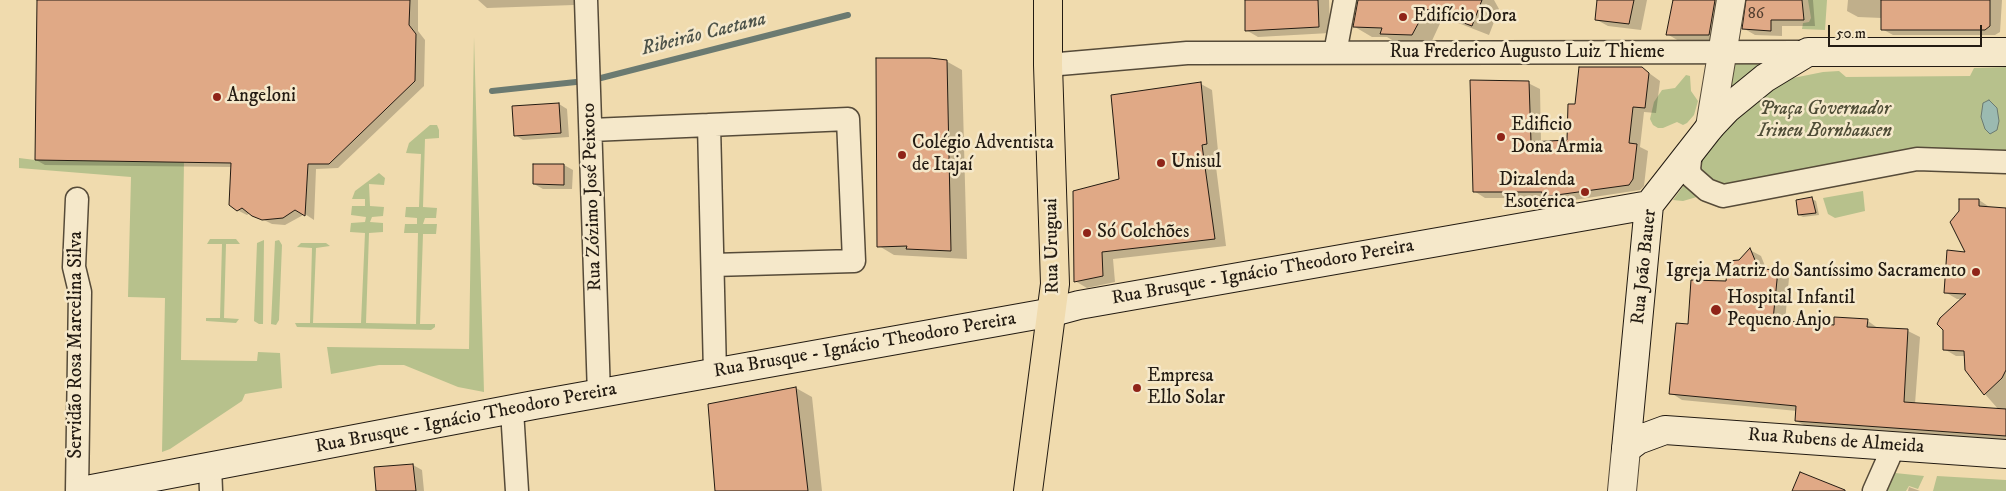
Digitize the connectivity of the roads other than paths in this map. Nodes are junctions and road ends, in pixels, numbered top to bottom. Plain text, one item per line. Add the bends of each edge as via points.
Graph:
1 (586, 0) edge
2 (1048, 0) edge
3 (1344, 0) edge
4 (1731, 0) edge
5 (1722, 52) junction
6 (1808, 52) junction
7 (2006, 52) edge
8 (1334, 53) junction
9 (1048, 65) junction
10 (709, 125) junction
11 (1710, 127) junction
12 (591, 130) junction
13 (1691, 152) junction
14 (2006, 162) edge
15 (77, 199) dead end
16 (1649, 205) junction
17 (713, 264) junction
18 (1053, 312) junction
19 (715, 373) junction
20 (599, 395) junction
21 (1632, 403) junction
22 (512, 410) junction
23 (1665, 430) junction
24 (1894, 446) junction
25 (1626, 448) junction
26 (2006, 454) edge
27 (210, 479) edge
28 (79, 491) edge
29 (517, 491) edge
30 (1028, 491) edge
31 (1622, 491) edge
32 (1874, 491) edge

1 - 12 street, Rua Zózimo José Peixoto
2 - 9 main road, Rua Uruguai
3 - 8 street
4 - 5 main road
5 - 6 street, Rua Frederico Augusto Luiz Thieme
5 - 8 street, Rua Frederico Augusto Luiz Thieme
5 - 11 main road
6 - 7 main road, Rua Frederico Augusto Luiz Thieme
6 - 11 main road, Rua João Bauer via 1745,92
8 - 9 street, Rua Frederico Augusto Luiz Thieme via 1187,53
9 - 18 main road, Rua Uruguai via 1055,284
10 - 12 street
10 - 17 street
10 - 17 street via 848,118 854,261
11 - 13 main road, Rua João Bauer
12 - 20 street, Rua Zózimo José Peixoto
13 - 14 street via 1691,176 1707,190 1723,196 1917,159
13 - 16 main road, Rua João Bauer
15 - 28 street, Servidão Rosa Marcelina Silva via 74,267 80,292
16 - 18 main road, Rua Brusque - Ignácio Theodoro Pereira via 1088,303
16 - 21 main road, Rua João Bauer
17 - 19 street
18 - 19 main road, Rua Brusque - Ignácio Theodoro Pereira
18 - 30 main road, Rua Uruguai
19 - 20 main road, Rua Brusque - Ignácio Theodoro Pereira
20 - 22 main road, Rua Brusque - Ignácio Theodoro Pereira
21 - 23 main road, Rua Rubens de Almeida via 1640,415
21 - 25 main road, Rua João Bauer
22 - 27 main road, Rua Brusque - Ignácio Theodoro Pereira
22 - 29 street
23 - 24 main road, Rua Rubens de Almeida
23 - 25 main road, Rua Rubens de Almeida
24 - 26 main road, Rua Rubens de Almeida
24 - 32 street
25 - 31 main road, Rua João Bauer
27 - 28 main road, Rua Brusque - Ignácio Theodoro Pereira

